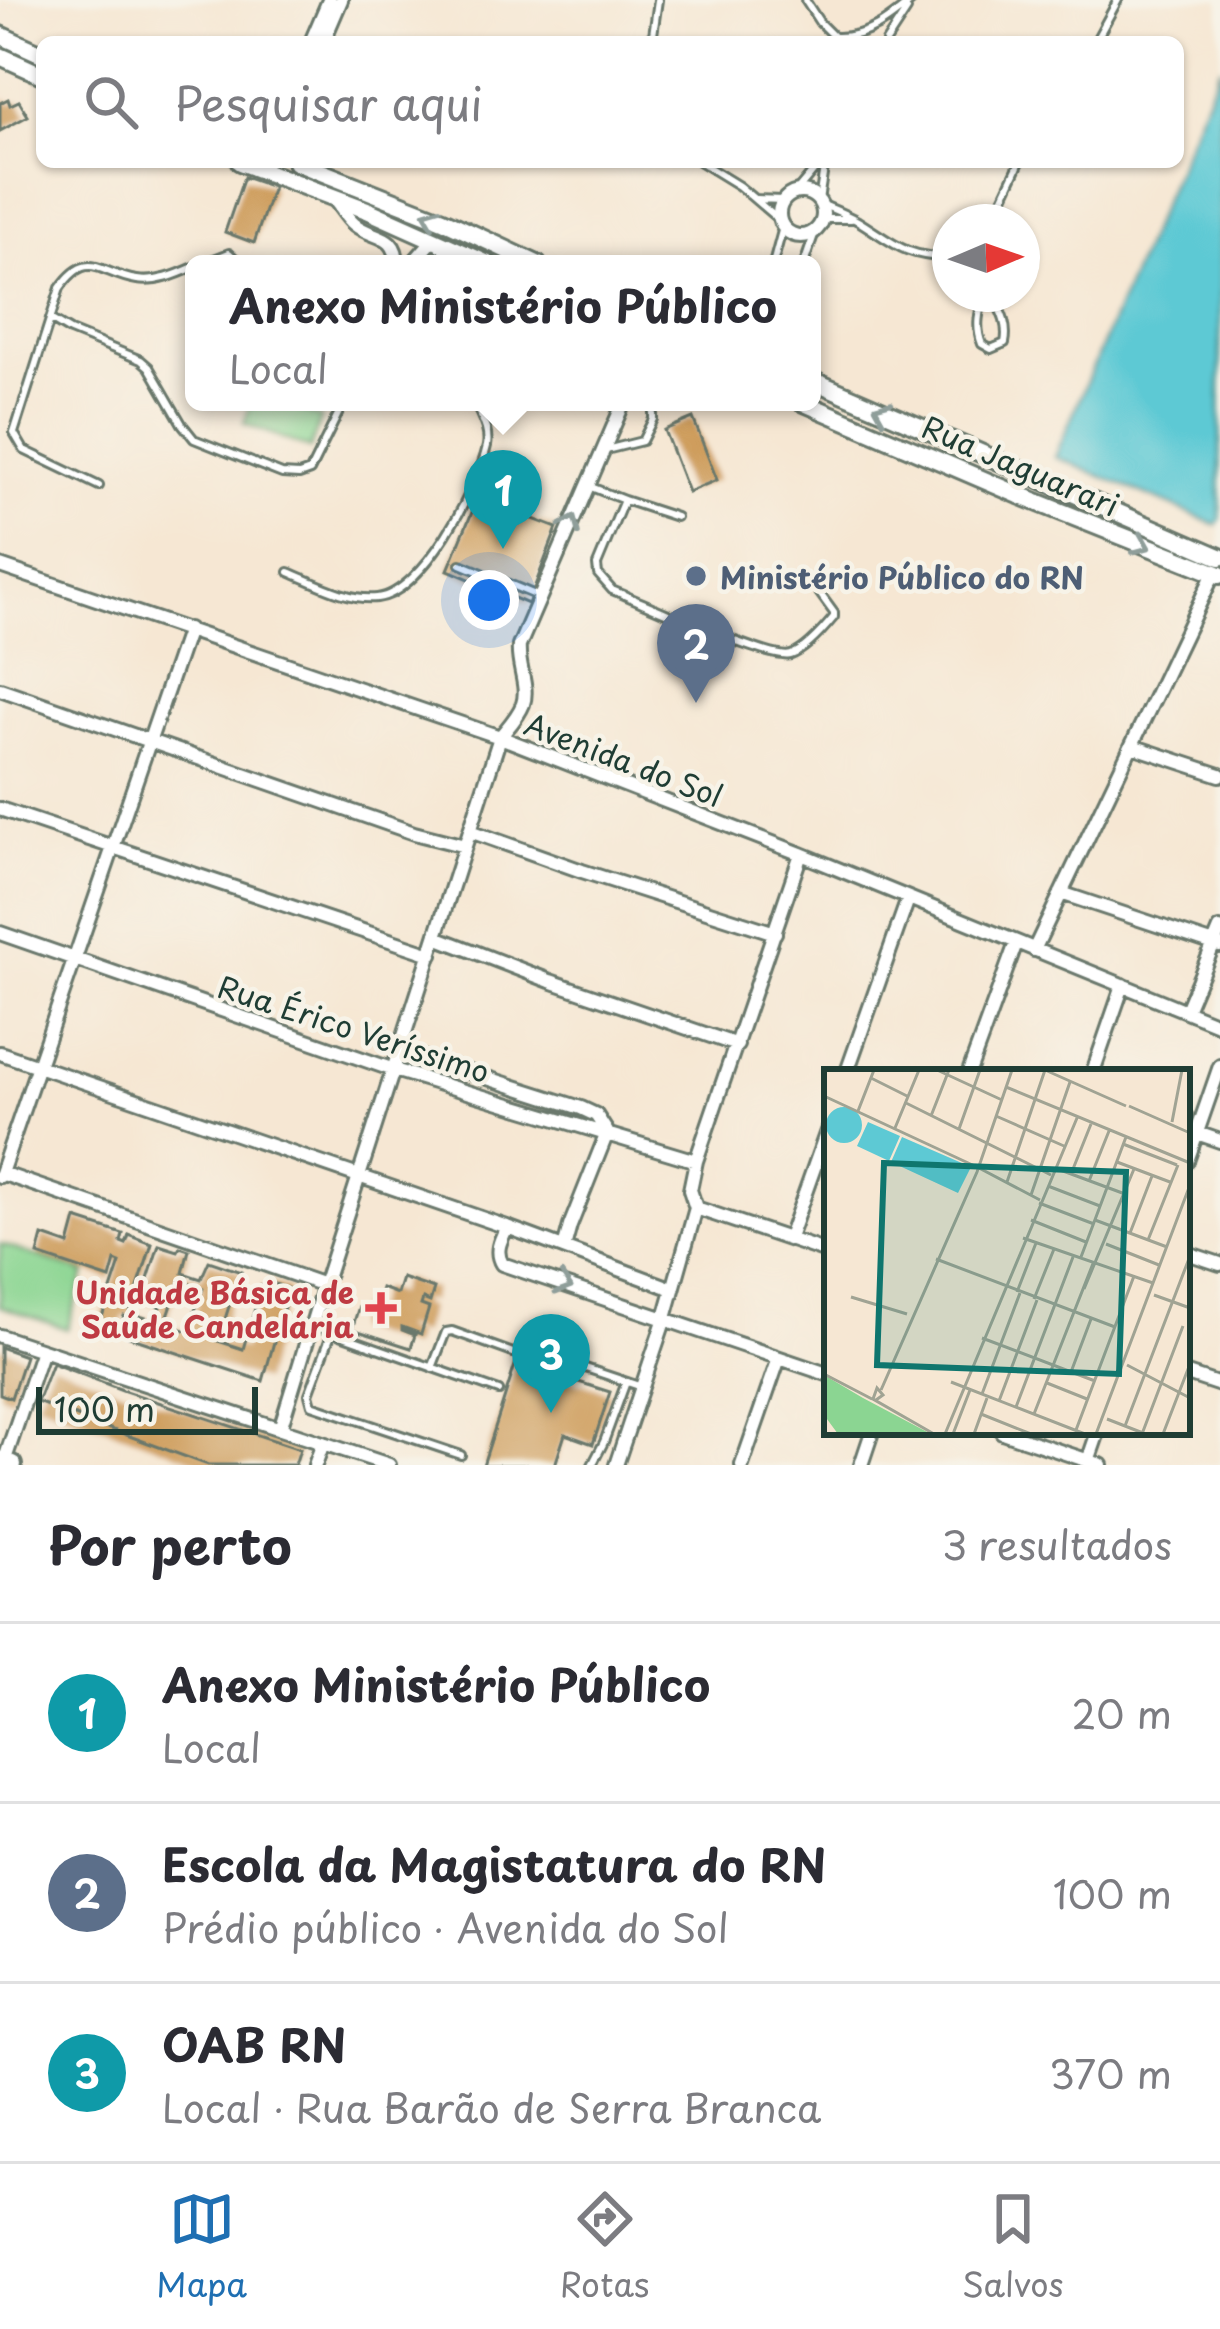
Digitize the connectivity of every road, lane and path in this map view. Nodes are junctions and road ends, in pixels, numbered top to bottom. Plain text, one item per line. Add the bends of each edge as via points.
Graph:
1 (328, 0) edge
2 (341, 0) edge
3 (658, 0) edge
4 (805, 0) edge
5 (913, 0) edge
6 (1118, 0) edge
7 (0, 35) edge
8 (313, 36) edge
9 (326, 36) edge
10 (653, 36) edge
11 (833, 36) edge
12 (860, 36) edge
13 (890, 36) edge
14 (1098, 36) edge
15 (36, 51) edge
16 (0, 56) edge
17 (36, 72) edge
18 (256, 168) edge
19 (318, 168) edge
20 (710, 168) edge
21 (817, 168) edge
22 (823, 168) edge
23 (1018, 168) edge
24 (789, 196) junction
25 (334, 198) junction
26 (753, 199) junction
27 (1001, 204) edge
28 (821, 208) junction
29 (855, 219) junction
30 (782, 224) junction
31 (814, 232) junction
32 (434, 239) junction
33 (397, 255) edge
34 (420, 255) edge
35 (469, 255) edge
36 (518, 255) edge
37 (775, 255) edge
38 (806, 255) edge
39 (932, 257) edge
40 (185, 271) edge
41 (988, 294) edge
42 (50, 319) junction
43 (821, 384) edge
44 (821, 410) edge
45 (340, 411) edge
46 (478, 411) edge
47 (620, 411) edge
48 (653, 411) edge
49 (603, 451) junction
50 (99, 486) dead end
51 (587, 486) junction
52 (624, 500) junction
53 (676, 517) dead end
54 (461, 564) dead end
55 (0, 566) edge
56 (1219, 566) edge
57 (289, 572) dead end
58 (818, 591) dead end
59 (540, 597) junction
60 (188, 629) junction
61 (0, 688) edge
62 (500, 736) junction
63 (149, 741) junction
64 (1132, 746) junction
65 (1220, 775) edge
66 (0, 809) edge
67 (470, 831) junction
68 (465, 846) junction
69 (112, 848) junction
70 (801, 854) junction
71 (1061, 893) junction
72 (908, 899) junction
73 (1220, 929) edge
74 (0, 933) edge
75 (775, 933) junction
76 (436, 937) junction
77 (1016, 943) junction
78 (1217, 945) edge
79 (1034, 950) junction
80 (431, 954) junction
81 (74, 959) junction
82 (1124, 985) junction
83 (1186, 1010) junction
84 (1220, 1025) edge
85 (737, 1045) junction
86 (400, 1050) junction
87 (0, 1053) edge
88 (38, 1066) junction
89 (1220, 1066) edge
90 (849, 1069) edge
91 (970, 1069) edge
92 (1094, 1069) edge
93 (394, 1070) junction
94 (607, 1133) junction
95 (1196, 1133) junction
96 (824, 1139) edge
97 (1220, 1141) edge
98 (1190, 1152) edge
99 (696, 1161) junction
100 (0, 1174) edge
101 (360, 1177) junction
102 (696, 1208) junction
103 (507, 1227) junction
104 (789, 1238) junction
105 (564, 1248) junction
106 (824, 1251) edge
107 (1190, 1254) edge
108 (1220, 1264) edge
109 (323, 1285) junction
110 (673, 1289) junction
111 (665, 1318) junction
112 (311, 1324) junction
113 (332, 1331) junction
114 (0, 1336) edge
115 (532, 1349) dead end
116 (42, 1350) junction
117 (513, 1353) dead end
118 (779, 1358) junction
119 (432, 1368) junction
120 (824, 1373) edge
121 (1190, 1375) edge
122 (626, 1382) junction
123 (1220, 1385) edge
124 (642, 1387) junction
125 (499, 1391) dead end
126 (280, 1429) junction
127 (871, 1435) edge
128 (1011, 1435) edge
129 (323, 1443) junction
130 (461, 1455) dead end
131 (6, 1463) edge
132 (1094, 1463) edge
133 (315, 1465) edge
134 (389, 1465) edge
135 (592, 1465) edge
136 (616, 1465) edge
137 (742, 1465) edge
138 (861, 1465) edge

1 - 8 street
2 - 9 street
3 - 10 lane
4 - 11 lane
5 - 12 lane
5 - 13 lane
6 - 14 lane
7 - 15 main road
16 - 17 main road
18 - 25 main road
36 -> 19 main road
20 - 26 lane
21 - 24 lane
22 - 28 lane
23 - 27 lane
24 - 26 lane
24 - 28 street via 808,193
24 - 30 street via 780,207
25 - 32 main road
25 - 33 street
26 - 30 lane
28 - 29 lane
28 - 29 lane
28 - 31 street
29 - 39 lane via 889,244
30 - 31 street via 802,236
30 - 37 lane
31 - 38 lane
32 - 34 street
32 - 35 main road
40 - 42 lane via 137,280 82,267 61,288
41 - 41 lane via 1007,333 991,349 978,332
42 - 45 lane via 149,367 194,439 283,474 310,471
42 - 50 lane via 16,440
56 -> 43 main road, Rua Jaguarari
44 -> 56 main road, Rua Jaguarari via 1018,494
46 - 57 lane via 487,437 480,466 444,542 407,583 384,597 359,598
47 - 49 street
48 - 49 lane via 642,441
49 - 51 street
51 - 52 lane
59 -> 51 street
52 - 53 lane
52 - 58 lane via 597,565 612,590 784,657 834,617
54 - 59 lane
55 - 60 street, Avenida do Sol
56 - 64 street
59 - 62 street via 518,658 523,704
60 - 62 street, Avenida do Sol
60 - 63 street
61 - 63 street
62 - 67 street
62 - 70 street, Avenida do Sol
63 - 68 street
63 - 69 street
64 - 65 street
64 - 71 street
66 - 69 street
67 - 68 street
67 - 75 street
68 - 76 street
69 - 80 street
69 - 81 street
70 - 72 street, Avenida do Sol
70 - 75 street
71 - 78 street
71 - 79 street
72 - 77 street, Avenida do Sol
72 - 90 street
73 - 78 street
74 - 81 street, Rua Érico Veríssimo
75 - 85 street
76 - 80 street
76 - 85 street
77 - 79 street, Avenida do Sol
77 - 91 street
78 - 83 street
79 - 82 street, Avenida do Sol
80 - 86 street
81 - 88 street
81 - 93 street, Rua Érico Veríssimo
82 - 83 street, Avenida do Sol
82 - 92 street
83 - 84 street, Avenida do Sol
85 - 99 street
86 - 93 street
86 - 94 street via 581,1108
87 - 88 street
88 - 100 street
88 - 101 street
89 - 95 street
93 - 94 street, Rua Érico Veríssimo
93 - 101 street
94 - 99 street, Rua Érico Veríssimo
94 - 105 street
95 - 97 street
95 - 98 street
96 - 104 street
99 - 102 street
100 - 109 street
101 - 103 street
101 - 109 street
102 - 104 street
102 - 110 street
103 - 105 street
103 -> 111 street via 502,1264
104 - 106 street
105 - 110 street
107 - 108 street
109 - 112 street
110 - 111 street
111 - 118 street
111 - 124 street
112 - 113 lane
112 - 126 street
113 - 119 lane
113 - 130 lane via 312,1405
114 - 116 street
115 - 122 lane
116 - 126 street
116 - 131 street
117 - 119 lane via 446,1332
118 - 120 street
118 - 137 street
119 - 125 lane
121 - 123 street
122 - 124 lane
122 - 135 lane
124 - 136 street
126 - 129 street
127 - 138 street
128 - 132 street
129 - 133 street
129 - 134 street

